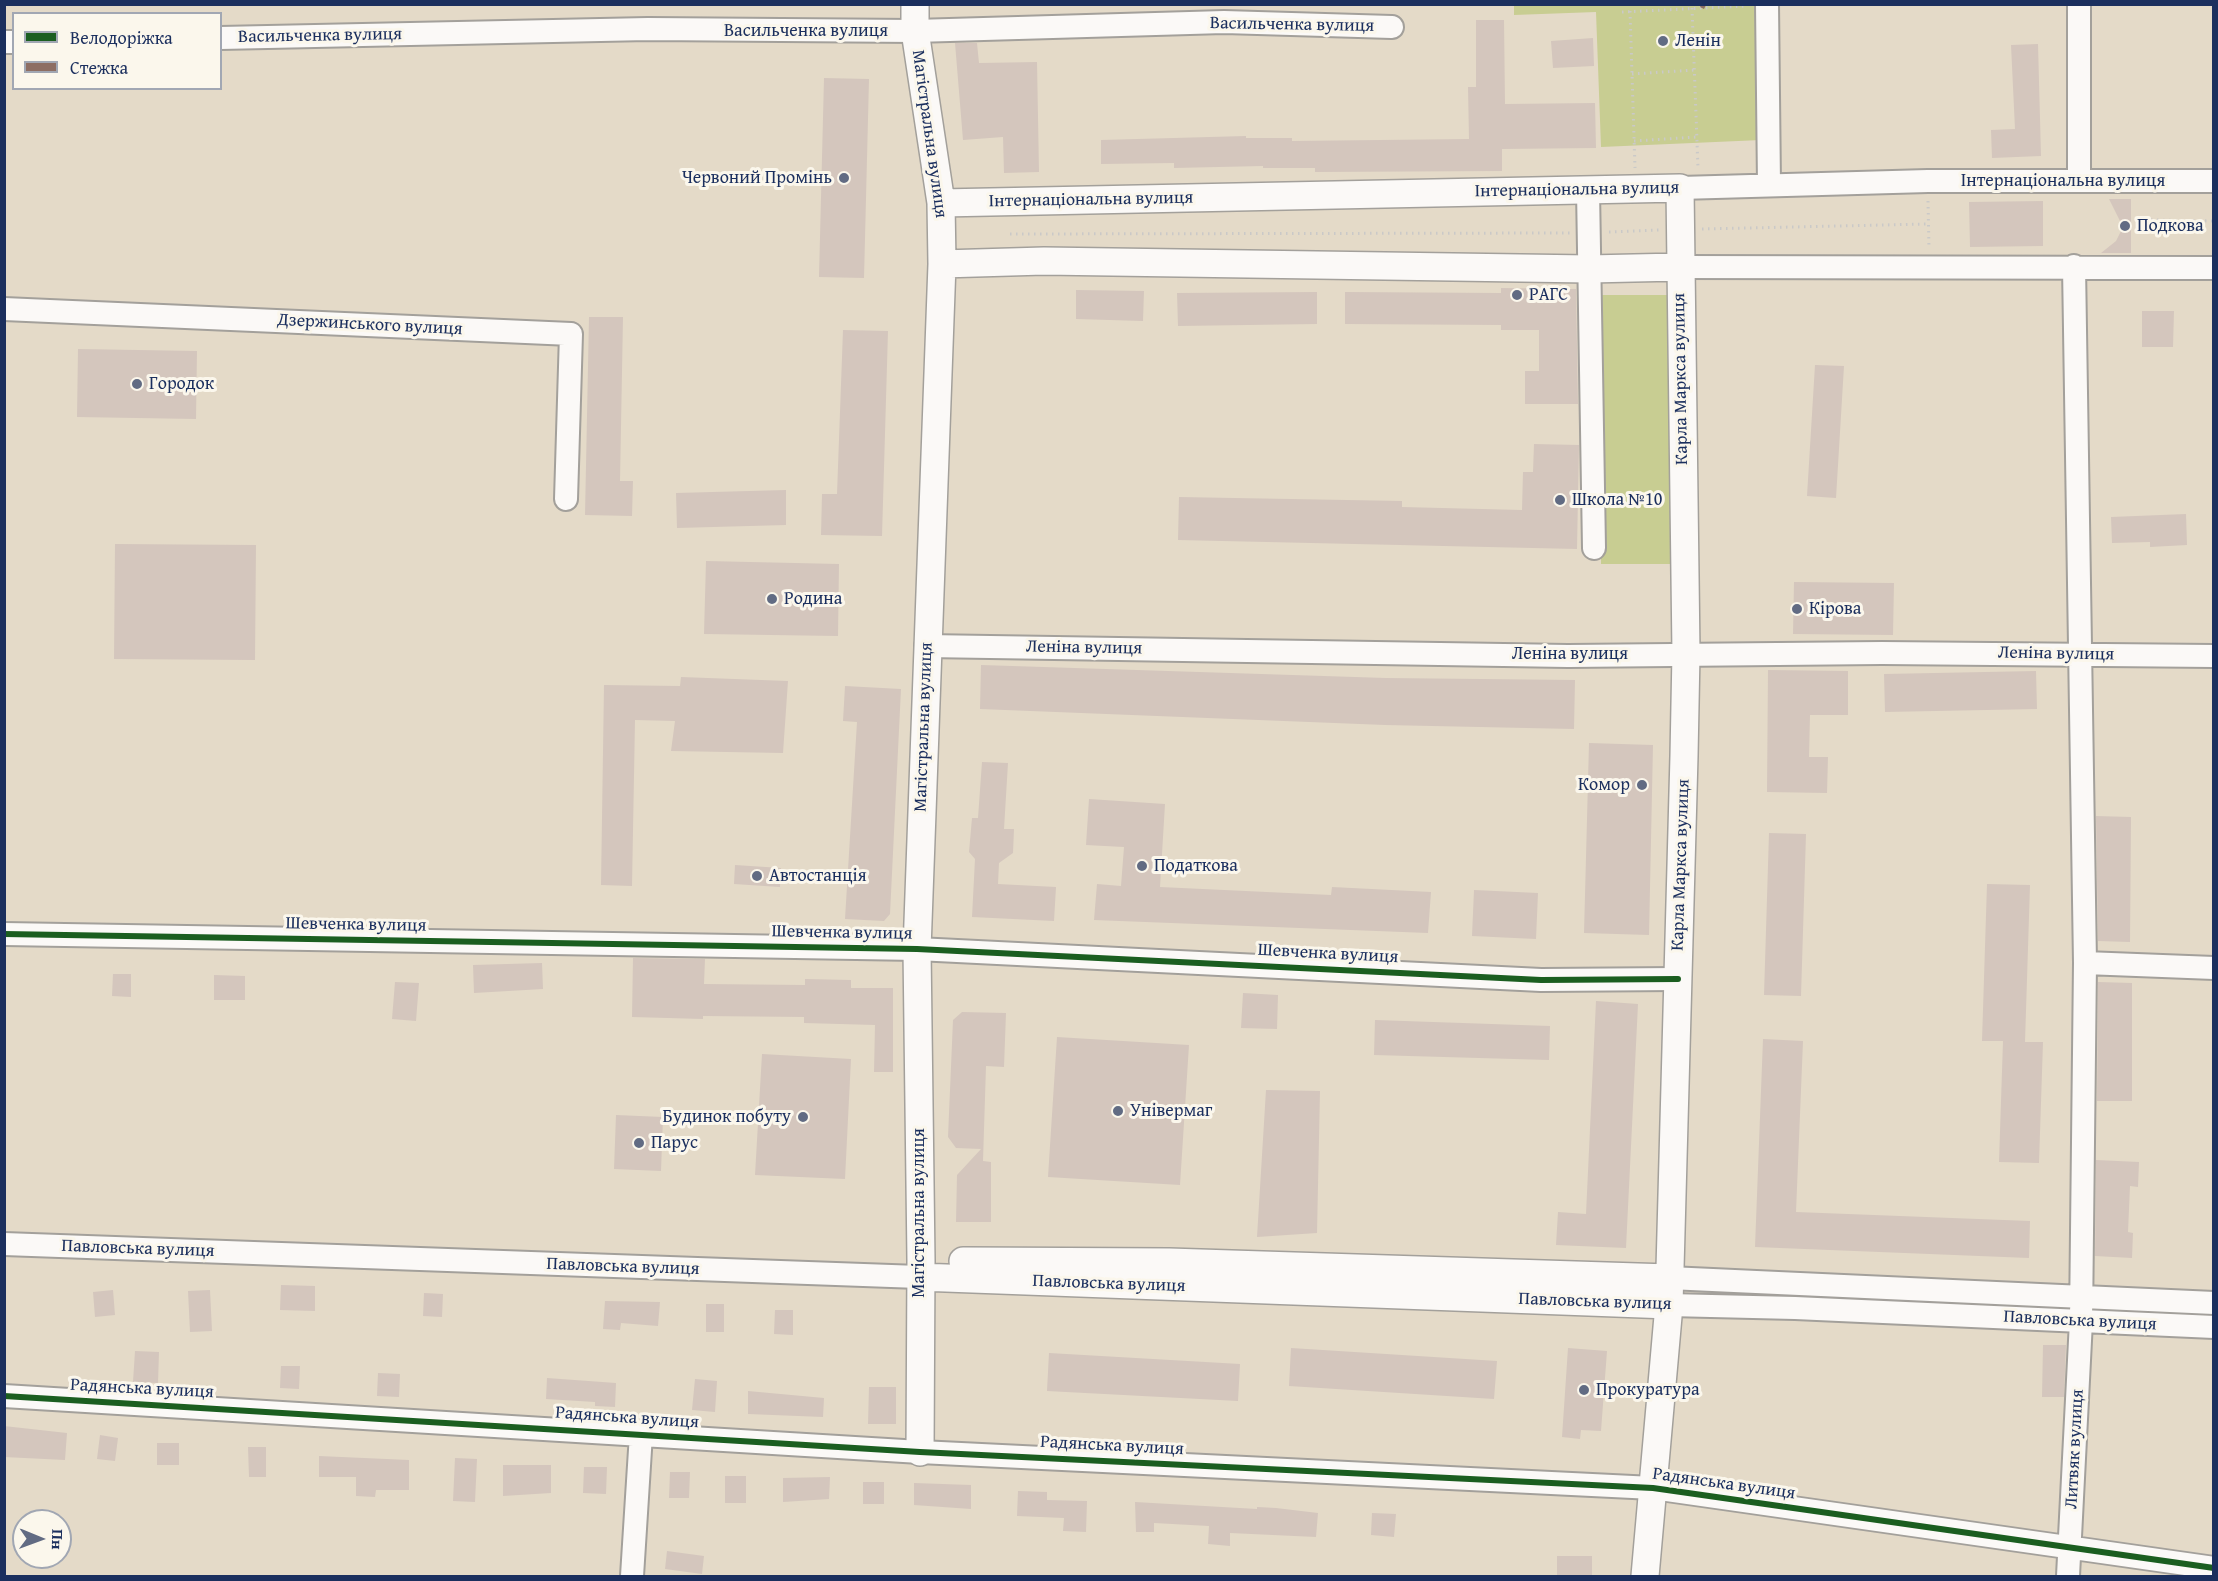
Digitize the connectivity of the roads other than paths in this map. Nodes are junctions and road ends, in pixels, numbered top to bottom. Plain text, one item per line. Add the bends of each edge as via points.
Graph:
1 (915, 4) edge
2 (2079, 4) edge
3 (1767, 5) edge
4 (1392, 27) dead end
5 (915, 31) junction
6 (222, 38) edge
7 (2079, 180) junction
8 (2214, 181) edge
9 (1769, 185) junction
10 (1689, 188) junction
11 (1588, 190) junction
12 (941, 203) junction
13 (942, 264) junction
14 (2074, 266) junction
15 (1680, 267) junction
16 (2214, 268) edge
17 (1589, 269) junction
18 (4, 309) edge
19 (566, 499) dead end
20 (1594, 548) dead end
21 (926, 646) junction
22 (1686, 653) junction
23 (2080, 655) junction
24 (2214, 656) edge
25 (4, 934) edge
26 (917, 949) junction
27 (2085, 963) junction
28 (2214, 968) edge
29 (1678, 979) junction
30 (4, 1244) edge
31 (920, 1269) junction
32 (1669, 1278) junction
33 (2081, 1296) junction
34 (2214, 1303) edge
35 (1669, 1305) junction
36 (2081, 1321) junction
37 (2214, 1327) edge
38 (4, 1396) edge
39 (641, 1434) junction
40 (920, 1452) junction
41 (1653, 1488) junction
42 (2070, 1549) junction
43 (2214, 1568) edge
44 (632, 1576) edge
45 (1646, 1576) edge
46 (2068, 1576) edge

1 - 5 street, Магістральна вулиця
2 - 7 street
3 - 9 street
4 - 5 street, Васильченка вулиця via 1224,22
5 - 6 street, Васильченка вулиця via 648,29
5 - 12 street, Магістральна вулиця
7 - 8 street, Інтернаціональна вулиця
7 - 9 street, Інтернаціональна вулиця
9 - 10 street, Інтернаціональна вулиця
10 - 11 street, Інтернаціональна вулиця
10 - 15 street, Карла Маркса вулиця via 1679,229
11 - 12 street, Інтернаціональна вулиця
11 - 17 street
12 - 13 street, Магістральна вулиця
13 - 17 street via 1044,261
13 - 21 street, Магістральна вулиця
14 - 15 street
14 - 16 street
14 - 23 street, Литвяк вулиця
15 - 17 street
15 - 22 street, Карла Маркса вулиця
17 - 20 street
18 - 19 street, Дзержинського вулиця via 571,334
21 - 22 street, Леніна вулиця via 1568,656
21 - 26 street, Магістральна вулиця
22 - 23 street, Леніна вулиця
22 - 29 street, Карла Маркса вулиця
23 - 24 street, Леніна вулиця
23 - 27 street, Литвяк вулиця
25 - 26 street, Шевченка вулиця
26 - 29 street, Шевченка вулиця via 1529,979
26 - 31 street, Магістральна вулиця
27 - 28 street
27 - 33 street, Литвяк вулиця
29 - 32 street, Карла Маркса вулиця
30 - 31 street, Павловська вулиця
31 - 32 street, Павловська вулиця via 1169,1262
31 - 35 street, Павловська вулиця
31 - 40 street, Магістральна вулиця
32 - 33 street, Павловська вулиця
32 - 35 street, Карла Маркса вулиця
33 - 34 street, Павловська вулиця
33 - 36 street, Литвяк вулиця
35 - 36 street, Павловська вулиця
35 - 41 street, Карла Маркса вулиця
36 - 37 street, Павловська вулиця
36 - 42 street, Литвяк вулиця
38 - 39 street, Радянська вулиця
39 - 40 street, Радянська вулиця
39 - 44 street
40 - 41 street, Радянська вулиця
41 - 42 street, Радянська вулиця
41 - 45 street, Карла Маркса вулиця
42 - 43 street, Радянська вулиця
42 - 46 street, Литвяк вулиця

